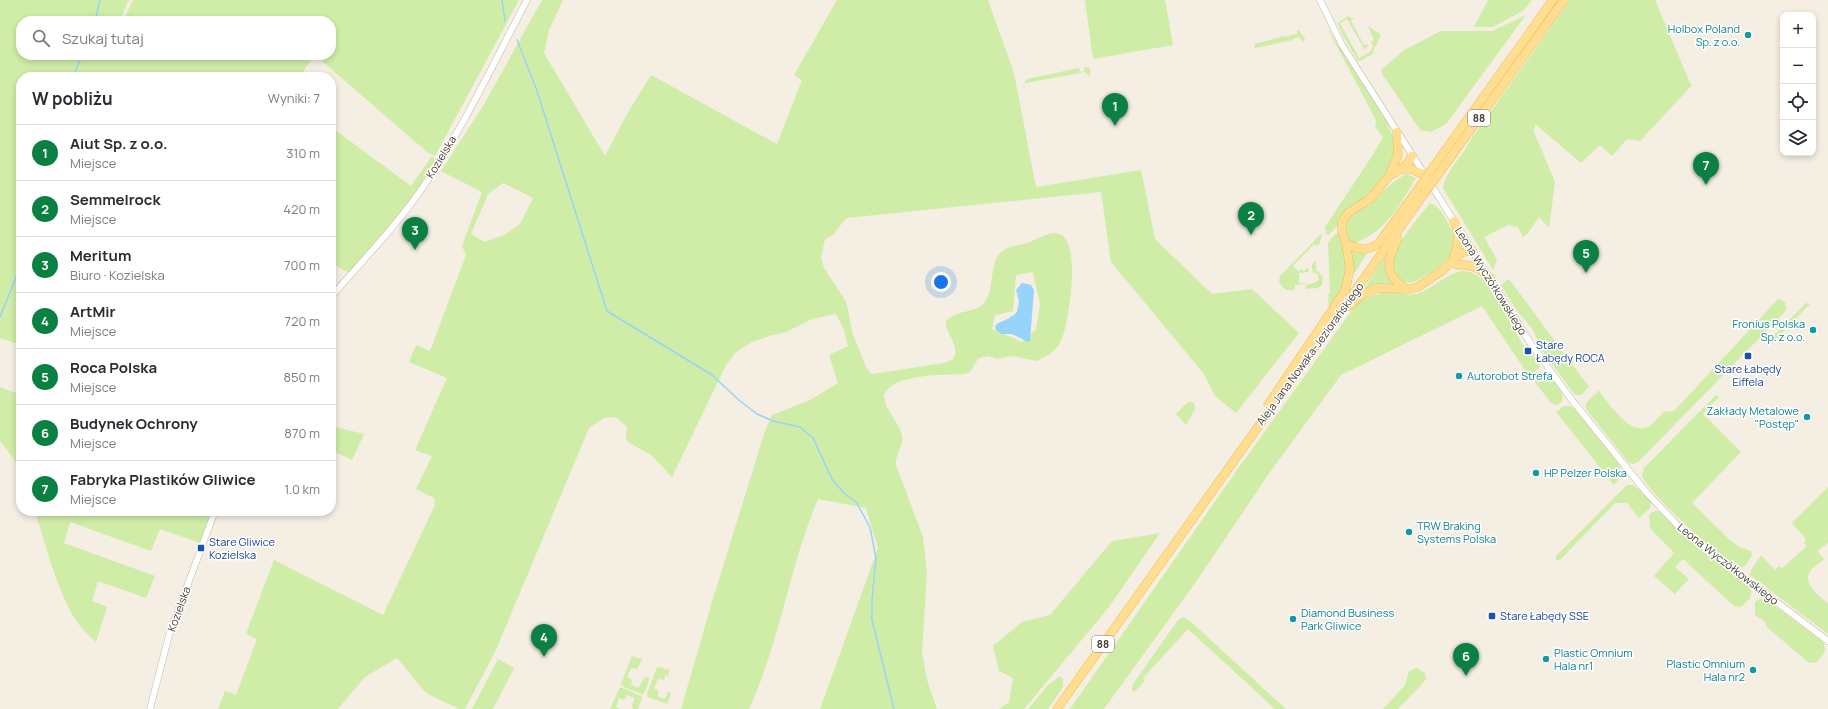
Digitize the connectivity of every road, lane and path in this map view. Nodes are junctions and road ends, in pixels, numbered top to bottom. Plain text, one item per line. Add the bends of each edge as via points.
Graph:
1 (527, 0) edge
2 (1320, 0) edge
3 (1553, 0) edge
4 (1564, 0) edge
5 (1397, 132) junction
6 (1412, 156) junction
7 (1396, 162) junction
8 (1401, 169) junction
9 (1425, 175) junction
10 (1389, 176) junction
11 (1410, 215) junction
12 (1454, 221) junction
13 (1346, 243) junction
14 (1472, 250) junction
15 (1455, 261) junction
16 (1490, 278) junction
17 (1405, 288) junction
18 (336, 291) edge
19 (1334, 322) junction
20 (1236, 459) junction
21 (213, 516) edge
22 (1828, 641) edge
23 (150, 709) edge
24 (1057, 709) edge

1 - 18 street, Kozielska via 428,180 404,213
2 - 5 street, Leona Wyczółkowskiego via 1337,36
3 - 13 main road, bridge via 1379,243 1373,248 1362,250
4 - 11 main road, Aleja Jana Nowaka-Jeziorańskiego / 88, bridge
5 - 6 street, Leona Wyczółkowskiego
5 - 7 main road
6 - 7 main road
6 - 8 main road
6 - 9 street, Leona Wyczółkowskiego
7 - 10 main road
8 - 9 main road
8 - 10 main road
9 - 12 street, Leona Wyczółkowskiego
10 - 13 main road via 1368,200 1345,217 1342,232
11 - 17 main road via 1395,244 1389,265 1395,282
11 - 19 main road, Aleja Jana Nowaka-Jeziorańskiego / 88
12 - 14 street, Leona Wyczółkowskiego
12 - 15 main road via 1459,240
13 - 20 main road via 1350,269 1345,291 1248,434
14 - 15 main road via 1460,252
14 - 16 street, Leona Wyczółkowskiego
15 - 16 main road via 1476,267
15 - 17 main road via 1418,287
16 - 22 street, Leona Wyczółkowskiego via 1554,376 1657,504 1687,534
17 - 19 main road via 1386,287 1368,291
19 - 20 main road, Aleja Jana Nowaka-Jeziorańskiego / 88
20 - 24 main road, Aleja Jana Nowaka-Jeziorańskiego / 88
21 - 23 street, Kozielska via 169,635

